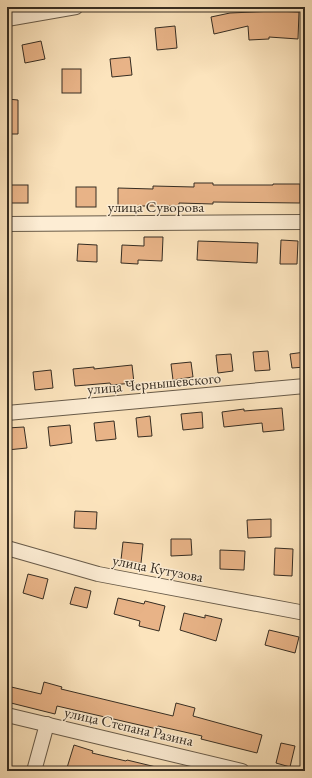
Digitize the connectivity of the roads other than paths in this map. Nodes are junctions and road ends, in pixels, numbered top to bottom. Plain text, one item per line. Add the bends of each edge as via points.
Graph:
1 (76, 7) edge
2 (10, 15) edge
3 (305, 222) edge
4 (7, 224) edge
5 (305, 386) edge
6 (7, 413) edge
7 (7, 548) edge
8 (305, 612) edge
9 (7, 715) edge
10 (47, 724) junction
11 (34, 771) edge
12 (242, 771) edge

1 - 2 street
3 - 4 street, улица Суворова
5 - 6 street, улица Чернышевского
7 - 8 street, улица Кутузова via 98,574
9 - 10 street, улица Степана Разина
10 - 11 street
10 - 12 street, улица Степана Разина

